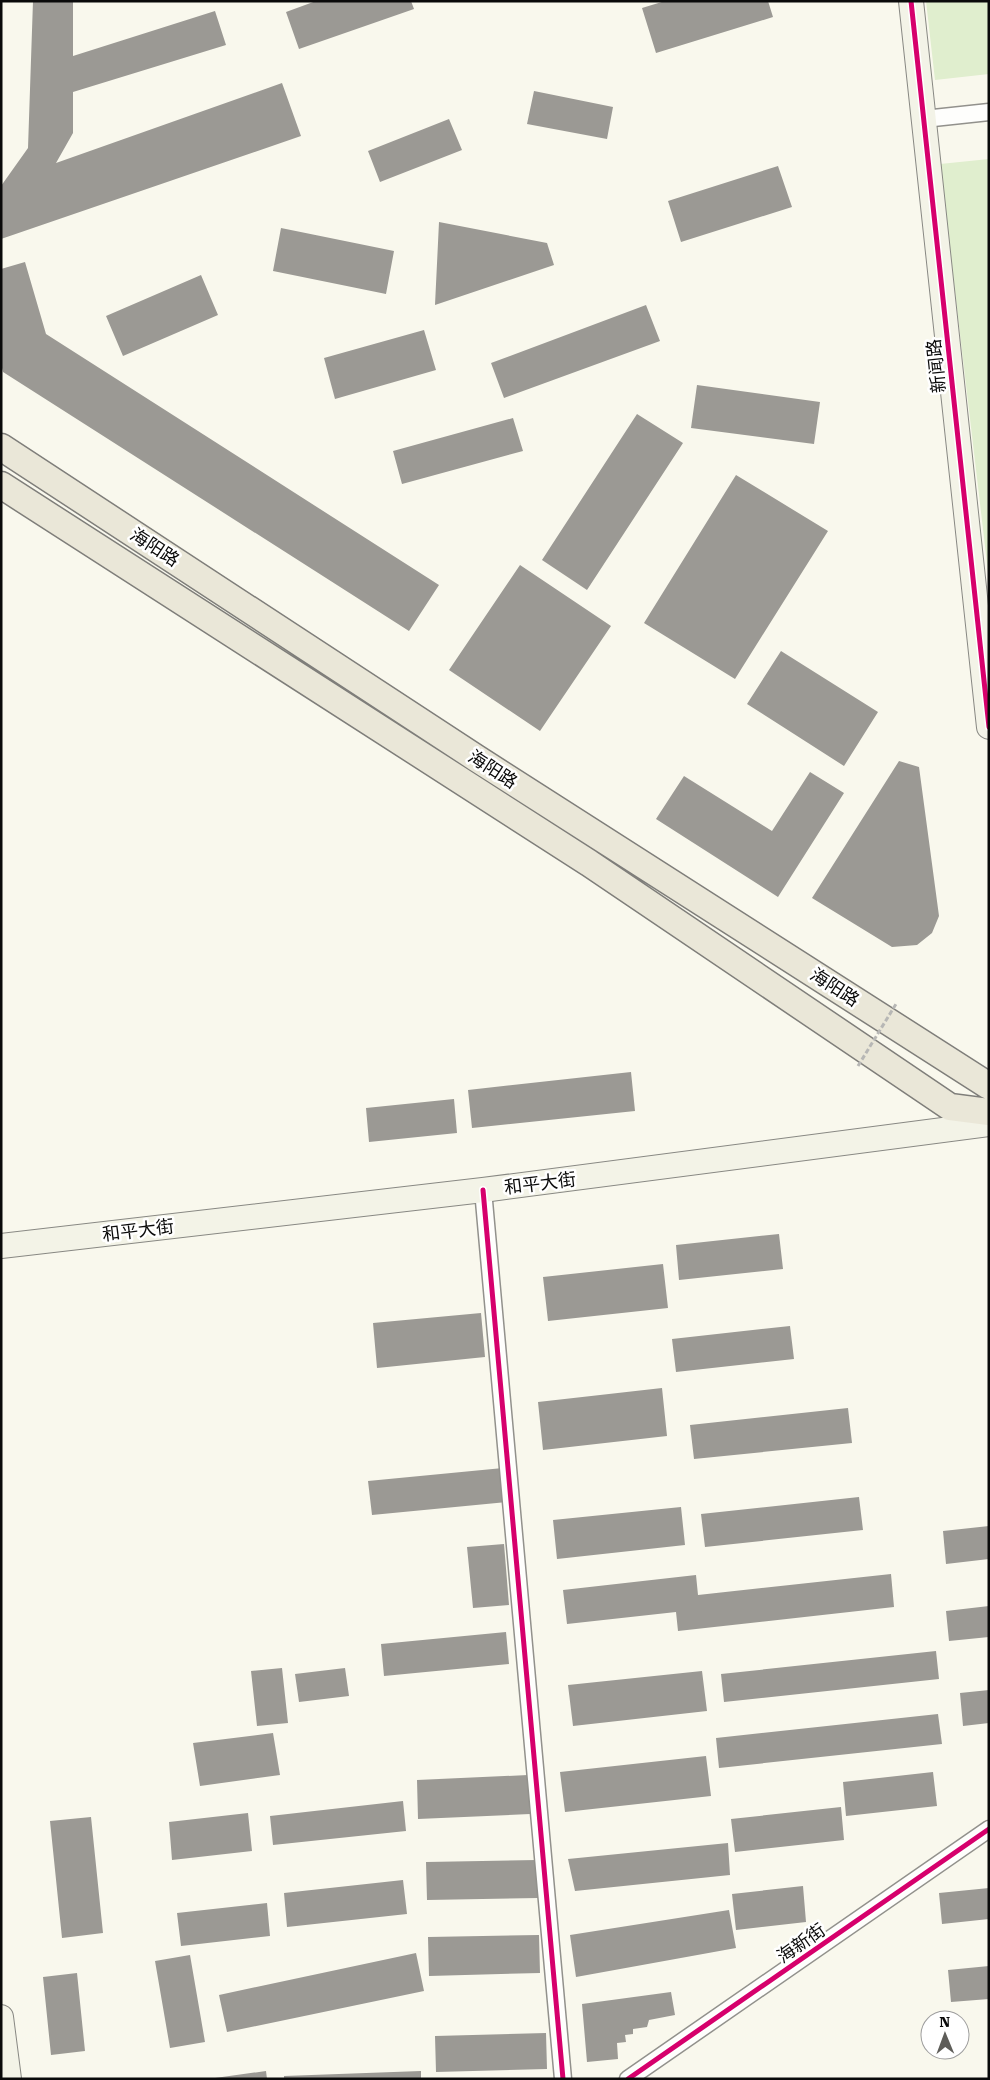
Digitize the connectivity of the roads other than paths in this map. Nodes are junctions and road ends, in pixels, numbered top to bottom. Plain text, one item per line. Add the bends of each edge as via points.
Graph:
1 (911, 1) edge
2 (989, 112) edge
3 (924, 119) junction
4 (1, 447) edge
5 (1, 485) edge
6 (989, 727) edge
7 (989, 1086) edge
8 (989, 1112) edge
9 (989, 1124) edge
10 (483, 1190) junction
11 (1, 1246) edge
12 (989, 1829) edge
13 (1, 2017) edge
14 (9, 2079) edge
15 (563, 2079) edge
16 (628, 2079) edge

1 - 3 main road, 新闻路
2 - 3 street
3 - 6 main road, 新闻路
4 - 7 main road, 海阳路 via 476,758
5 - 8 main road, 海阳路 via 589,863 950,1106
9 - 10 main road, 和平大街
10 - 11 main road, 和平大街
10 - 15 street
12 - 16 street, 海新街
13 - 14 main road

